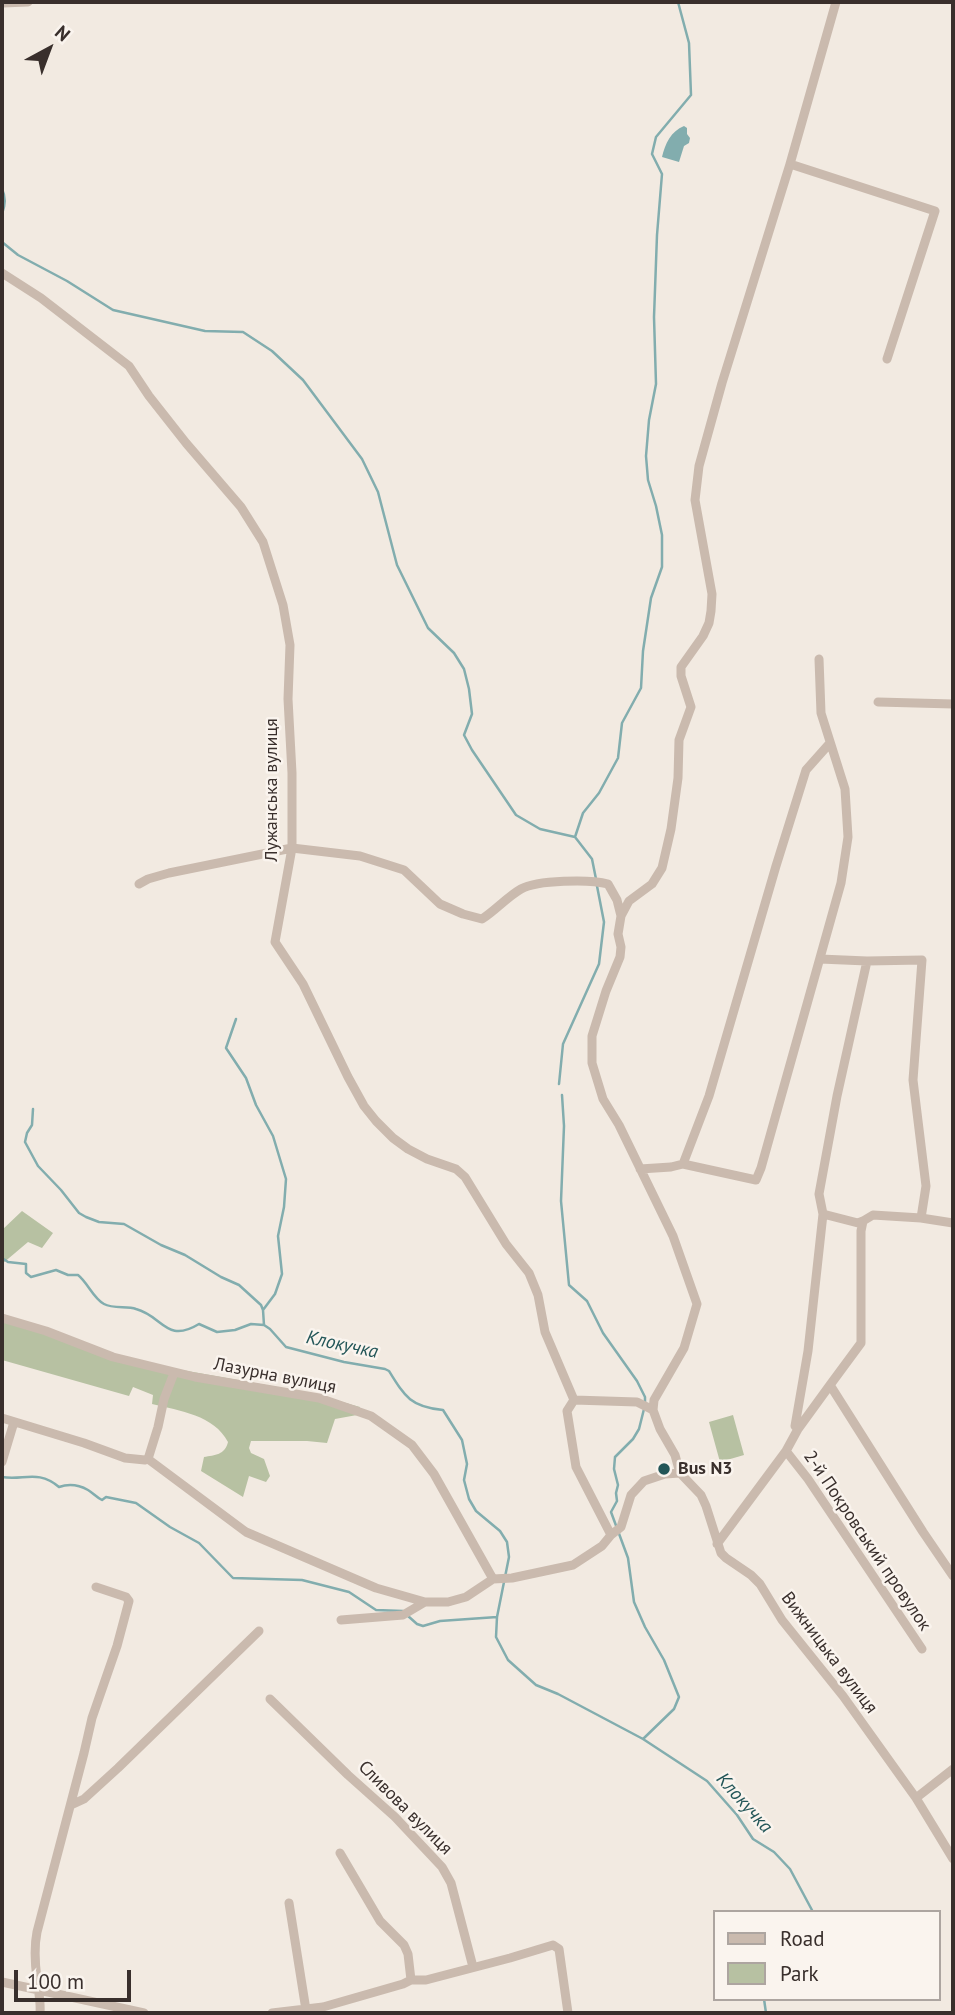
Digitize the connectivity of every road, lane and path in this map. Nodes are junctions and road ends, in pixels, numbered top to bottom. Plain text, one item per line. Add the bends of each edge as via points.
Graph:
1 (28, 2) edge
2 (836, 2) edge
3 (2, 3) edge
4 (790, 164) junction
5 (2, 273) edge
6 (887, 359) dead end
7 (819, 659) dead end
8 (878, 702) dead end
9 (953, 704) edge
10 (830, 743) junction
11 (292, 848) junction
12 (139, 884) dead end
13 (621, 916) junction
14 (820, 959) junction
15 (867, 961) junction
16 (683, 1164) junction
17 (640, 1169) junction
18 (823, 1214) junction
19 (921, 1218) junction
20 (863, 1222) junction
21 (953, 1223) edge
22 (2, 1318) edge
23 (174, 1373) junction
24 (830, 1385) junction
25 (574, 1399) junction
26 (646, 1406) junction
27 (2, 1418) edge
28 (14, 1422) junction
29 (798, 1429) junction
30 (786, 1451) junction
31 (148, 1459) junction
32 (2, 1462) edge
33 (680, 1473) junction
34 (616, 1532) junction
35 (717, 1544) junction
36 (953, 1576) edge
37 (502, 1578) junction
38 (96, 1587) dead end
39 (425, 1602) junction
40 (341, 1620) dead end
41 (259, 1631) dead end
42 (922, 1649) dead end
43 (270, 1699) dead end
44 (953, 1769) edge
45 (916, 1798) junction
46 (71, 1805) junction
47 (340, 1853) dead end
48 (953, 1859) edge
49 (289, 1903) dead end
50 (472, 1967) junction
51 (411, 1980) junction
52 (2, 1982) edge
53 (39, 1991) junction
54 (306, 2010) junction
55 (40, 2013) edge
56 (144, 2013) edge
57 (272, 2013) edge
58 (568, 2013) edge

1 - 3 street
2 - 4 street
4 - 6 street via 935,211
4 - 13 street via 699,466 695,500 711,611 704,636 681,667 691,707 679,740 671,829 662,868 652,884 629,901
5 - 11 street, Лужанська вулиця via 129,366 241,507 263,542 290,645
7 - 10 street via 821,713
8 - 9 street
10 - 14 street via 845,789 848,837
10 - 16 street via 806,770 709,1096
11 - 12 street via 169,873
11 - 13 street via 360,856 404,870 440,904 482,919 523,887 566,881 608,884
11 - 25 street, Лужанська вулиця via 275,942 303,984 364,1106 402,1145 463,1173 529,1273 545,1332
13 - 17 street via 620,957 592,1036 592,1063 603,1099
14 - 15 street
14 - 16 street via 756,1180
15 - 18 street via 819,1194
15 - 19 street via 922,960 913,1080 926,1186
16 - 17 street
17 - 26 street via 673,1236 697,1304 684,1348
18 - 20 street
18 - 29 street
19 - 20 street via 873,1215
19 - 21 street
20 - 24 street via 862,1343
22 - 23 street, Лазурна вулиця
23 - 31 street
23 - 37 street, Лазурна вулиця via 327,1400 380,1422 412,1445
24 - 29 street
24 - 36 street
25 - 26 street
25 - 34 street via 566,1411 576,1467
26 - 33 street, Вижницька вулиця via 676,1455
27 - 28 street
28 - 31 street via 132,1460
28 - 32 street
29 - 30 street
30 - 35 street
30 - 42 street, 2-й Покровський провулок
31 - 39 street via 246,1532 376,1588
33 - 34 street via 644,1480 631,1495
33 - 35 street, Вижницька вулиця via 701,1495
34 - 37 street via 573,1565
35 - 45 street, Вижницька вулиця via 726,1558 760,1584
37 - 39 street via 466,1597
38 - 46 street via 129,1601 92,1718
39 - 40 street via 406,1614
41 - 46 street via 118,1768
43 - 50 street, Сливова вулиця via 396,1817 442,1867 451,1883
44 - 45 street
45 - 48 street, Вижницька вулиця
46 - 53 street via 36,1938
47 - 51 street via 380,1921 404,1945
49 - 54 street
50 - 51 street
50 - 58 street via 553,1945 559,1949
51 - 54 street
52 - 53 street
53 - 55 street
53 - 56 street
54 - 57 street

